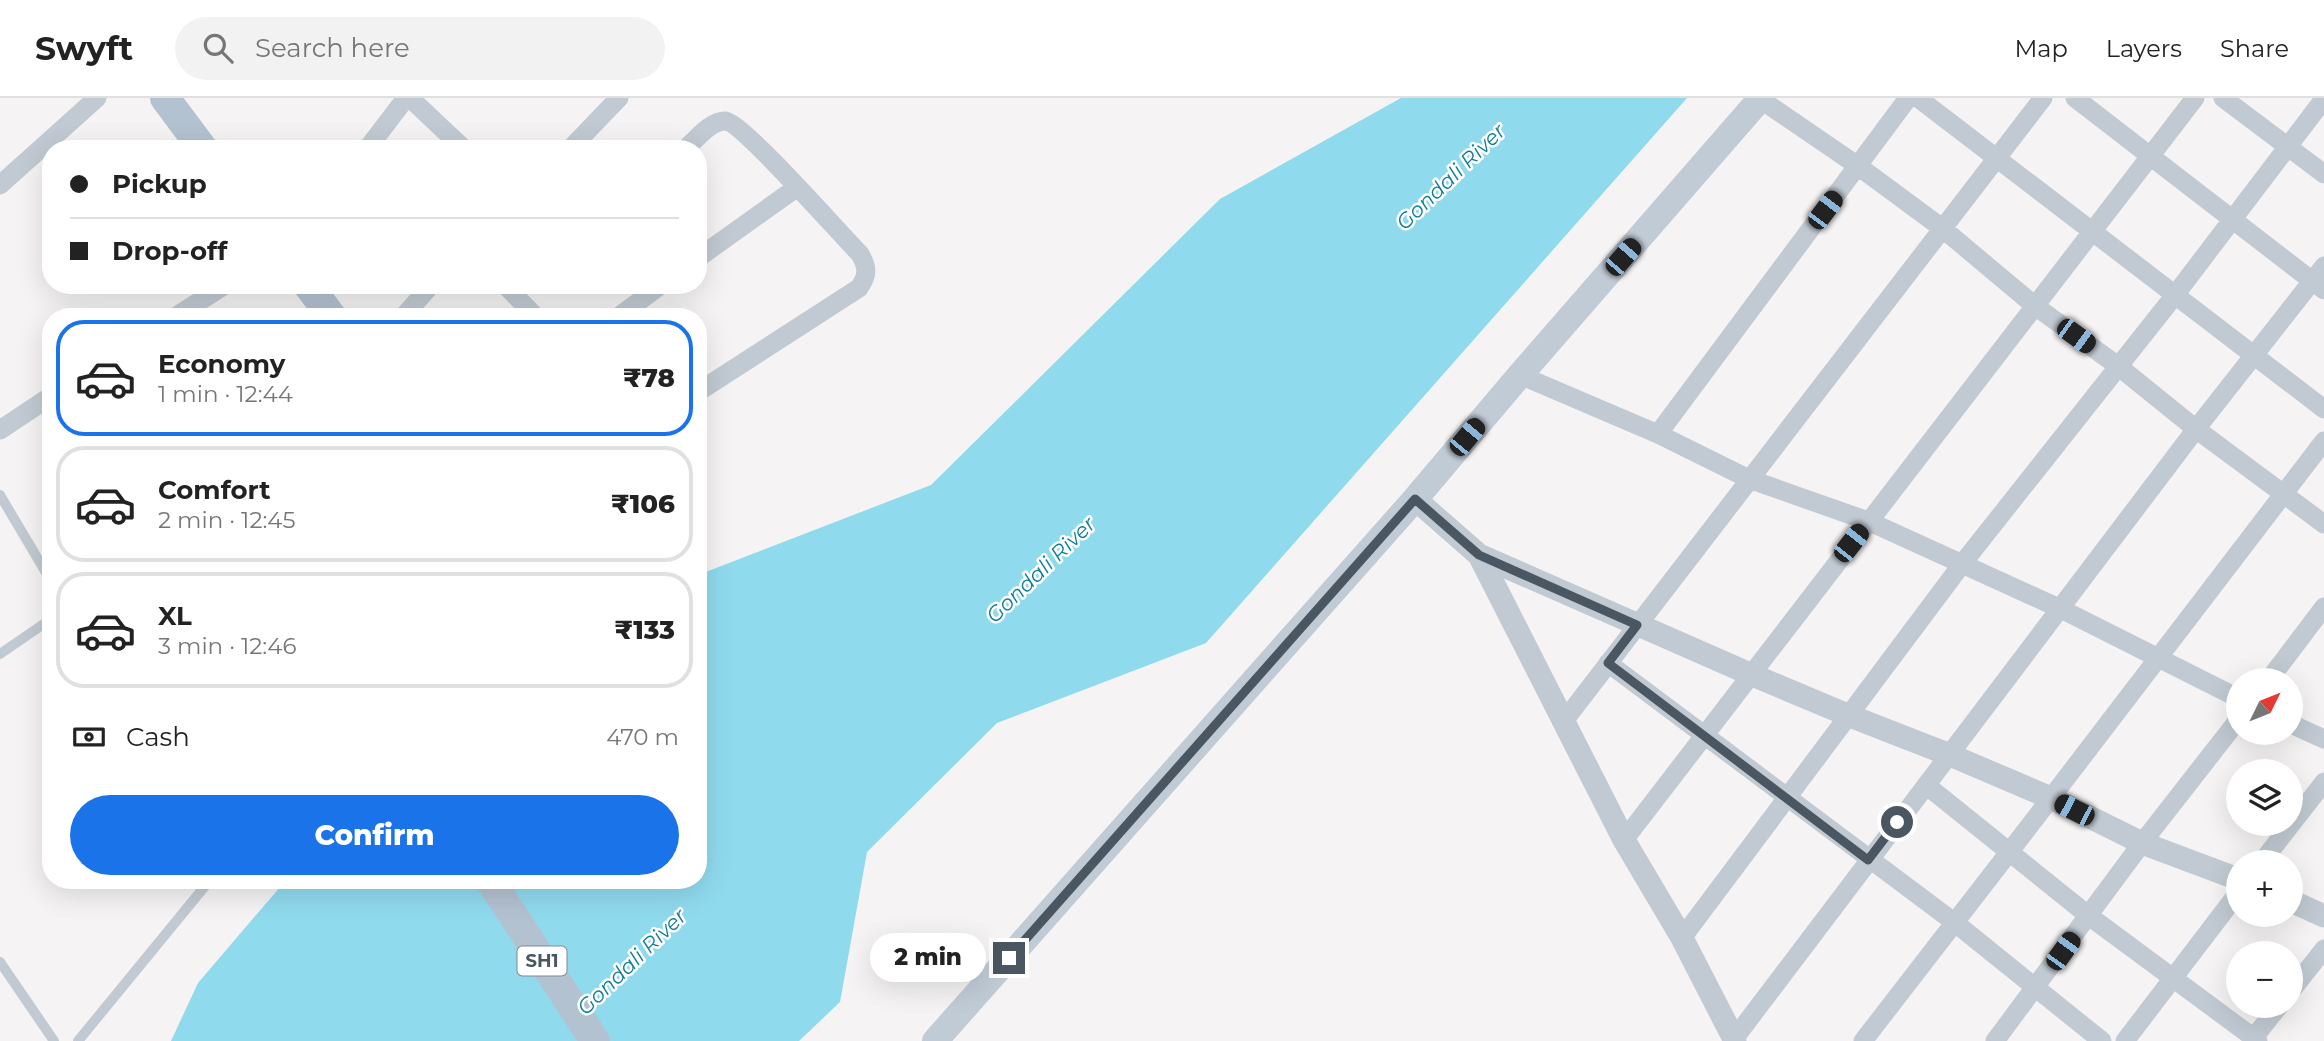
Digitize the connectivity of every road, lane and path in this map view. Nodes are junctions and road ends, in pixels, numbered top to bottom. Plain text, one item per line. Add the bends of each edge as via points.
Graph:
1 (97, 98) edge
2 (164, 98) edge
3 (408, 98) edge
4 (619, 98) edge
5 (1760, 98) edge
6 (1908, 98) edge
7 (1918, 98) edge
8 (2043, 98) edge
9 (2075, 98) edge
10 (2195, 98) edge
11 (2223, 98) edge
12 (2324, 99) edge
13 (50, 140) edge
14 (196, 140) edge
15 (374, 140) edge
16 (454, 140) edge
17 (579, 140) edge
18 (695, 140) edge
19 (42, 147) edge
20 (2288, 147) junction
21 (1996, 158) junction
22 (2150, 158) junction
23 (1858, 166) junction
24 (2324, 174) edge
25 (0, 185) edge
26 (796, 188) junction
27 (2234, 219) junction
28 (1942, 228) junction
29 (2092, 232) junction
30 (707, 252) edge
31 (2320, 279) edge
32 (211, 294) edge
33 (423, 294) edge
34 (514, 294) edge
35 (649, 294) edge
36 (2175, 295) junction
37 (2035, 306) junction
38 (189, 308) edge
39 (411, 308) edge
40 (527, 308) edge
41 (630, 308) edge
42 (2255, 356) junction
43 (2118, 366) junction
44 (1520, 375) junction
45 (707, 386) edge
46 (42, 402) edge
47 (2324, 409) edge
48 (2196, 429) junction
49 (0, 430) edge
50 (1658, 434) junction
51 (2324, 441) edge
52 (1749, 479) junction
53 (2284, 493) junction
54 (0, 495) edge
55 (1415, 499) junction
56 (1868, 521) junction
57 (2324, 524) edge
58 (1479, 555) junction
59 (1962, 564) junction
60 (42, 566) edge
61 (2324, 607) edge
62 (2061, 609) junction
63 (1637, 625) junction
64 (42, 626) edge
65 (0, 654) edge
66 (2158, 658) junction
67 (1608, 663) junction
68 (2278, 668) edge
69 (1750, 674) junction
70 (2226, 692) edge
71 (1850, 716) junction
72 (1564, 721) junction
73 (2303, 729) edge
74 (1704, 734) junction
75 (2226, 735) edge
76 (2324, 739) edge
77 (1950, 755) junction
78 (2324, 782) edge
79 (1926, 785) junction
80 (1787, 796) junction
81 (2051, 798) junction
82 (1624, 840) junction
83 (2142, 843) junction
84 (2271, 850) edge
85 (2009, 851) junction
86 (1868, 860) junction
87 (2226, 874) edge
88 (203, 889) edge
89 (496, 889) edge
90 (2303, 906) edge
91 (2226, 909) edge
92 (2089, 916) junction
93 (2324, 916) edge
94 (1954, 922) junction
95 (1682, 939) junction
96 (2324, 949) edge
97 (0, 962) edge
98 (2303, 976) edge
99 (2174, 977) junction
100 (2036, 986) junction
101 (2270, 1018) edge
102 (1734, 1040) edge
103 (2254, 1040) edge
104 (54, 1041) edge
105 (78, 1041) edge
106 (595, 1041) edge
107 (935, 1041) edge
108 (1863, 1041) edge
109 (1994, 1041) edge
110 (2102, 1041) edge
111 (2125, 1041) edge

1 - 13 street
2 - 14 main road
3 - 15 street
3 - 16 street
4 - 17 street
5 - 23 street
5 - 44 main road
6 - 23 street
7 - 21 street
8 - 21 street
9 - 22 street
10 - 22 street
11 - 20 street
12 - 20 street
18 - 26 street via 713,124 732,123
19 - 25 street
20 - 24 street
20 - 27 street
21 - 28 street
21 - 29 street
22 - 27 street
22 - 29 street
23 - 28 street
23 - 50 street
26 - 30 street
26 - 45 street via 860,254 866,277 859,288
27 - 31 street
27 - 36 street
28 - 37 street
28 - 52 street
29 - 36 street
29 - 37 street
31 - 42 street
32 - 38 street
33 - 39 street
34 - 40 street
35 - 41 street
36 - 42 street
36 - 43 street
37 - 43 street
37 - 56 street
42 - 47 street
42 - 48 street
43 - 48 street
43 - 59 street
44 - 50 street
44 - 55 main road
46 - 49 street
48 - 53 street
48 - 62 street
50 - 52 street
51 - 53 street
52 - 56 street
52 - 63 street
53 - 57 street
53 - 66 street
54 - 60 lane
55 - 58 street
55 - 107 main road
56 - 59 street
56 - 69 street
58 - 63 street
58 - 72 street
59 - 62 street
59 - 71 street
61 - 68 street
62 - 66 street
62 - 77 street
63 - 67 street
63 - 69 street
64 - 65 lane
66 - 70 street
66 - 81 street
67 - 72 street
67 - 74 street
69 - 71 street
69 - 74 street
71 - 77 street
71 - 80 street
72 - 82 street
73 - 76 street
74 - 80 street
74 - 82 street
75 - 83 street
77 - 79 street
77 - 81 street
78 - 84 street
79 - 85 street
79 - 86 street
80 - 86 street
80 - 95 street
81 - 83 street
81 - 85 street
82 - 95 street
83 - 87 street
83 - 92 street
85 - 92 street
85 - 94 street
86 - 94 street
86 - 102 street
88 - 105 lane
89 - 106 main road, SH1
90 - 93 street
91 - 99 street
92 - 99 street
92 - 100 street
94 - 100 street
94 - 108 street
95 - 102 street
96 - 98 street
97 - 104 lane
99 - 103 street
99 - 111 street
100 - 109 street
100 - 110 street
101 - 103 street

